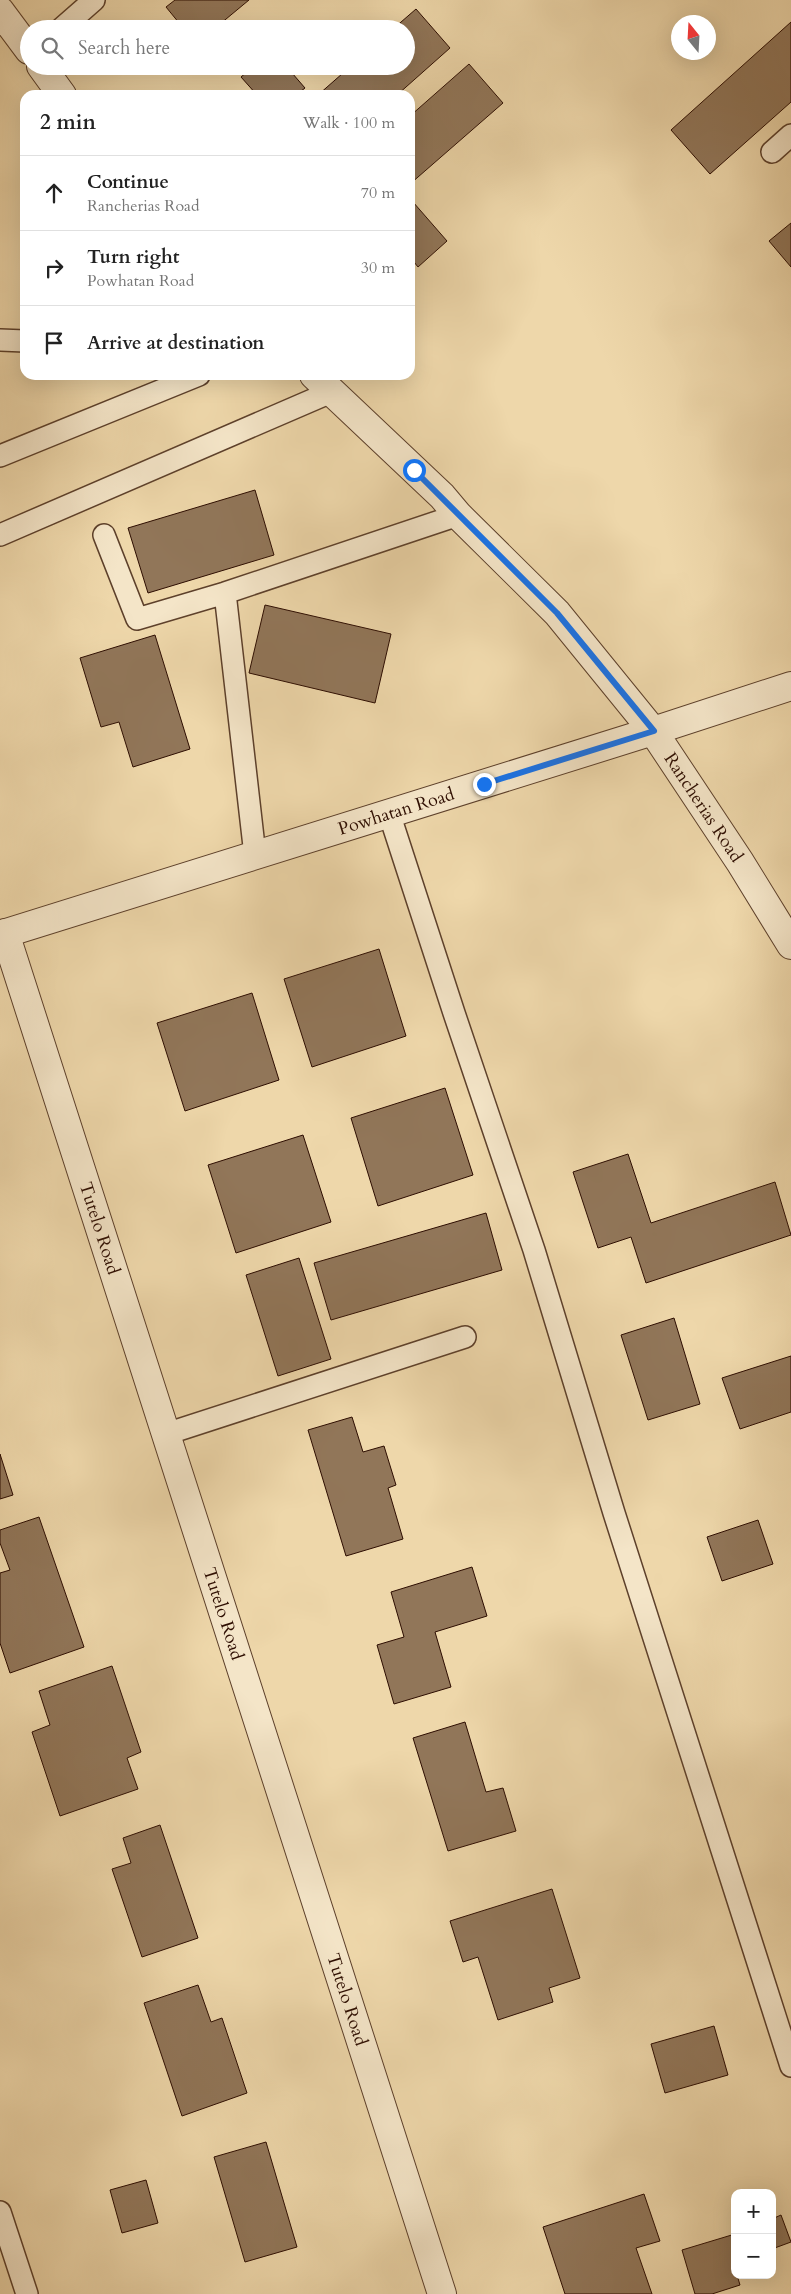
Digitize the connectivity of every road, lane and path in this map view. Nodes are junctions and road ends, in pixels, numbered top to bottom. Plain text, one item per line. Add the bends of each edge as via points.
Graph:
1 (94, 0) edge
2 (0, 10) edge
3 (71, 20) edge
4 (20, 38) edge
5 (48, 75) edge
6 (58, 90) edge
7 (791, 135) edge
8 (772, 152) dead end
9 (0, 340) edge
10 (20, 340) edge
11 (187, 380) edge
12 (322, 384) edge
13 (0, 456) edge
14 (458, 515) junction
15 (0, 535) edge
16 (104, 535) dead end
17 (225, 593) junction
18 (791, 686) edge
19 (654, 731) junction
20 (389, 813) junction
21 (255, 855) junction
22 (2, 934) edge
23 (791, 945) edge
24 (465, 1337) dead end
25 (166, 1434) junction
26 (791, 2066) edge
27 (0, 2212) edge
28 (27, 2294) edge
29 (442, 2294) edge

1 - 3 lane
2 - 4 street
5 - 6 street
7 - 8 lane
9 - 10 lane
11 - 13 lane
12 - 14 street, Rancherias Road via 442,496
12 - 15 lane
14 - 17 lane
14 - 19 street, Rancherias Road via 557,613
16 - 17 lane via 137,620
17 - 21 lane
18 - 19 street, Powhatan Road
19 - 20 street, Powhatan Road
19 - 23 street, Rancherias Road
20 - 21 street, Powhatan Road
20 - 26 lane via 534,1250 614,1513
21 - 22 street, Powhatan Road
22 - 25 street, Tutelo Road
24 - 25 lane
25 - 29 street, Tutelo Road
27 - 28 lane

